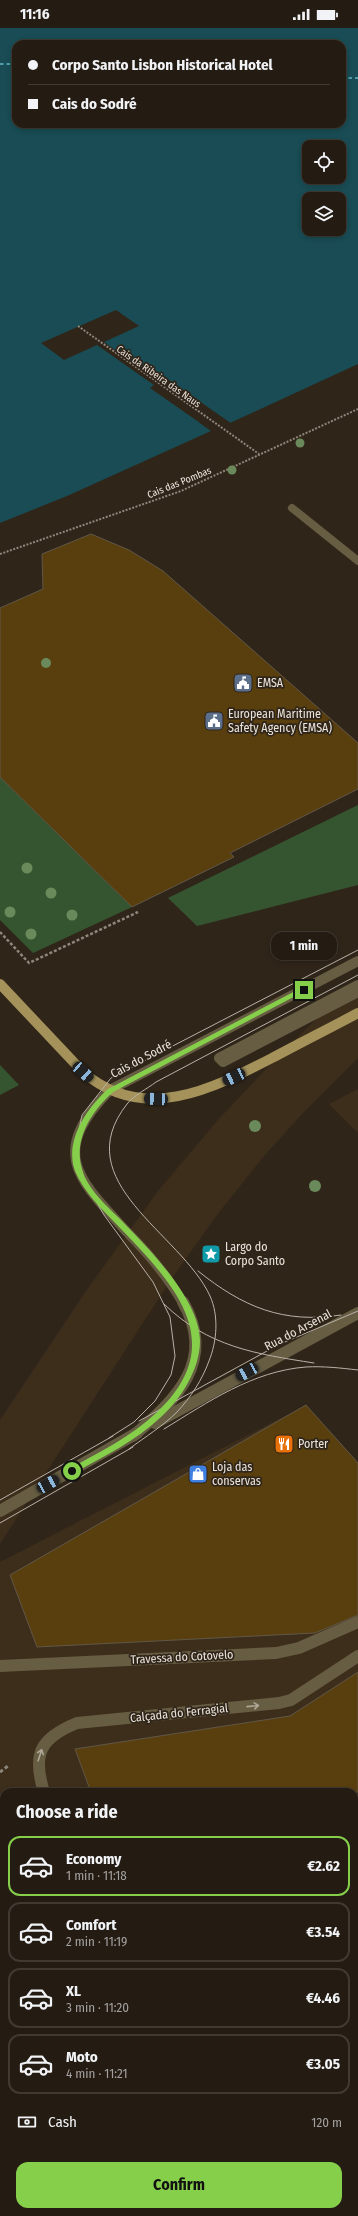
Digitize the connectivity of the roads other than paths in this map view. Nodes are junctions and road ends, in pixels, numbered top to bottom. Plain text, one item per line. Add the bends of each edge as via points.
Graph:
1 (292, 508) dead end
2 (358, 560) edge
3 (358, 962) edge
4 (0, 984) edge
5 (358, 985) edge
6 (358, 992) edge
7 (358, 1013) edge
8 (110, 1090) junction
9 (358, 1312) edge
10 (133, 1436) junction
11 (0, 1511) edge
12 (358, 1622) edge
13 (358, 1656) edge
14 (0, 1666) edge
15 (43, 1788) edge

1 - 2 street
3 - 8 street, Cais do Sodré
4 - 8 main road via 83,1072 98,1086
5 - 6 street via 219,1058 223,1062
7 - 8 main road, Cais do Sodré via 206,1090 165,1099
8 - 10 street via 82,1127 77,1142 78,1170 99,1201 172,1283 190,1315 197,1340 192,1366 181,1389 159,1415
9 - 10 street, Rua do Arsenal
10 - 11 street, Rua do Arsenal
12 - 14 street, Travessa do Cotovelo via 299,1648 276,1653
15 -> 13 street, Calçada do Ferragial via 37,1768 39,1753 48,1739 61,1729 77,1723 279,1704 290,1700

